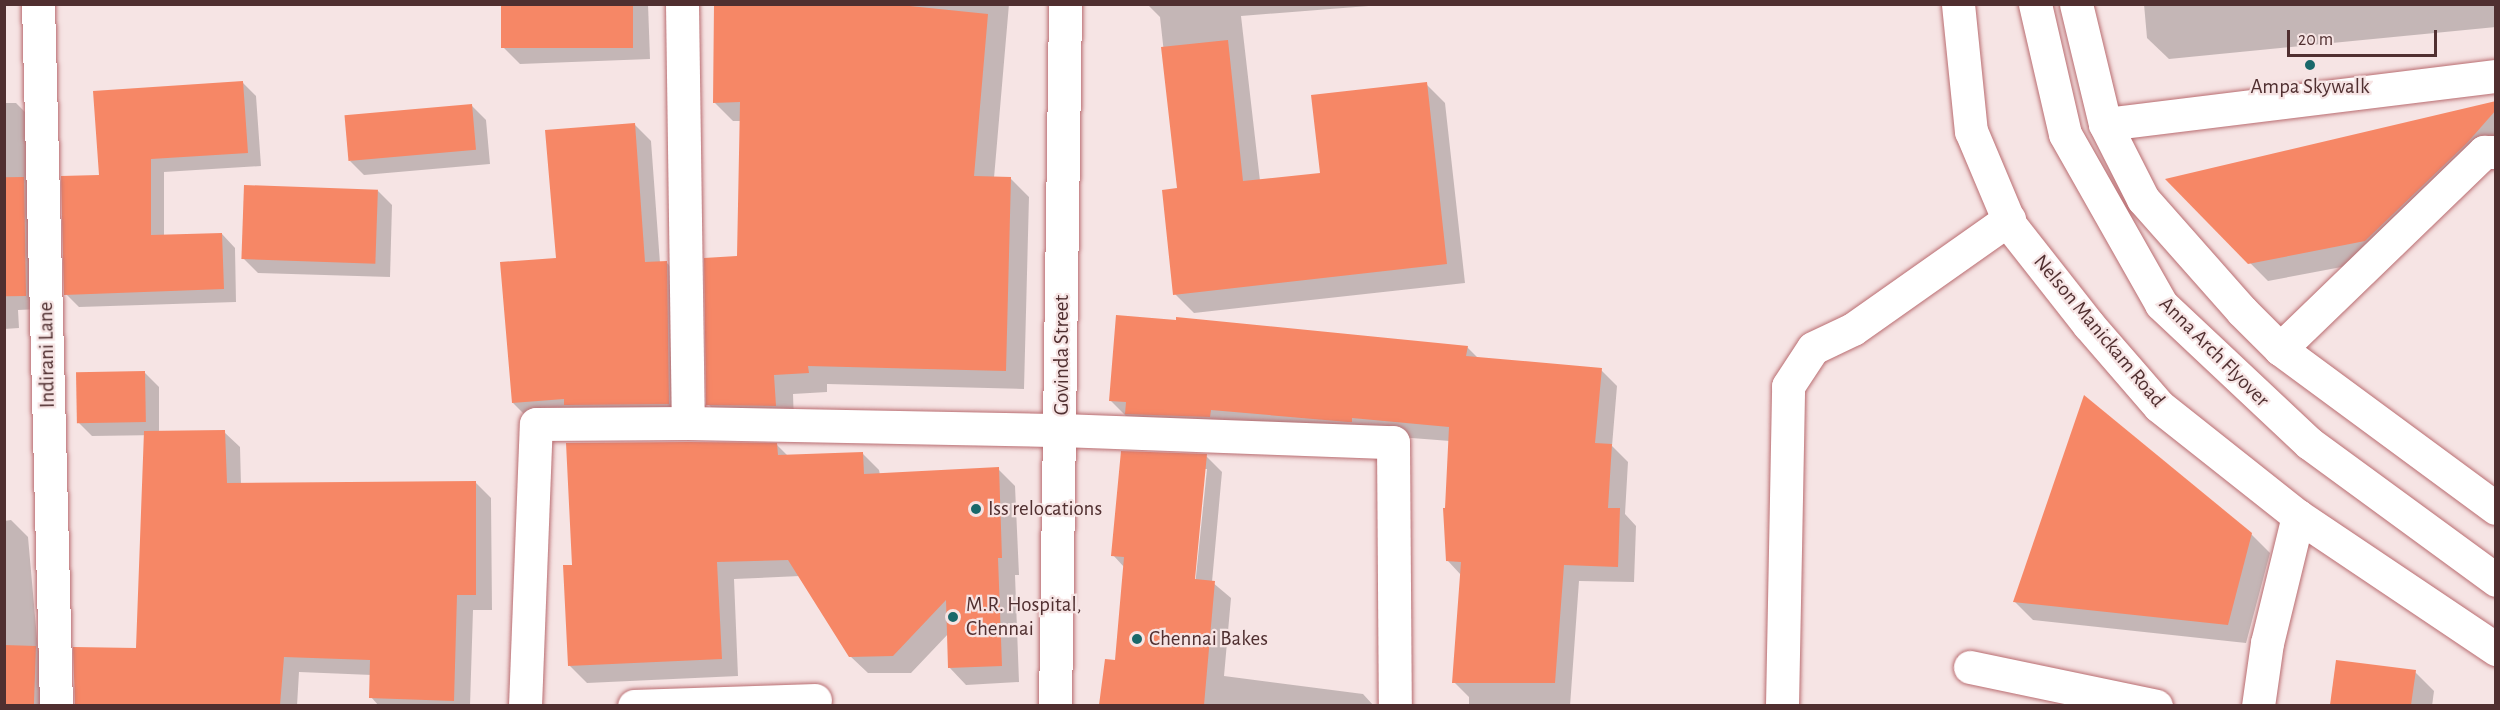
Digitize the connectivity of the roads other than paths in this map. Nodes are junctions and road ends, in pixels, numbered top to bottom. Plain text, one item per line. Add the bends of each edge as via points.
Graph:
1 (38, 4) edge
2 (682, 4) edge
3 (1065, 4) edge
4 (1958, 4) edge
5 (2035, 4) edge
6 (2076, 4) edge
7 (2495, 80) edge
8 (2105, 124) junction
9 (2496, 152) edge
10 (2009, 219) junction
11 (2280, 349) junction
12 (688, 423) junction
13 (1061, 430) junction
14 (2496, 508) edge
15 (2298, 516) junction
16 (2496, 580) edge
17 (2496, 649) edge
18 (1970, 667) dead end
19 (815, 700) dead end
20 (56, 705) edge
21 (525, 705) edge
22 (634, 705) edge
23 (1055, 705) edge
24 (1395, 705) edge
25 (1782, 705) edge
26 (2156, 705) edge
27 (2258, 705) edge

1 - 20 street, Indirani Lane
2 - 12 street
3 - 13 street, Govinda Street
4 - 10 street, Nelson Manickam Road via 1971,131
5 - 16 street, Anna Arch Flyover via 2065,134 2161,304 2309,443
6 - 8 street
7 - 8 street
8 - 11 street via 2143,199
9 - 11 street via 2484,152
10 - 15 street, Nelson Manickam Road via 2088,324 2159,405
10 - 25 street via 1853,329 1813,348 1788,386
11 - 14 street
12 - 13 street
12 - 21 street via 536,424
13 - 23 street, Govinda Street
13 - 24 street via 1393,442
15 - 17 street, Nelson Manickam Road
15 - 27 street via 2267,643
18 - 26 street
19 - 22 street

